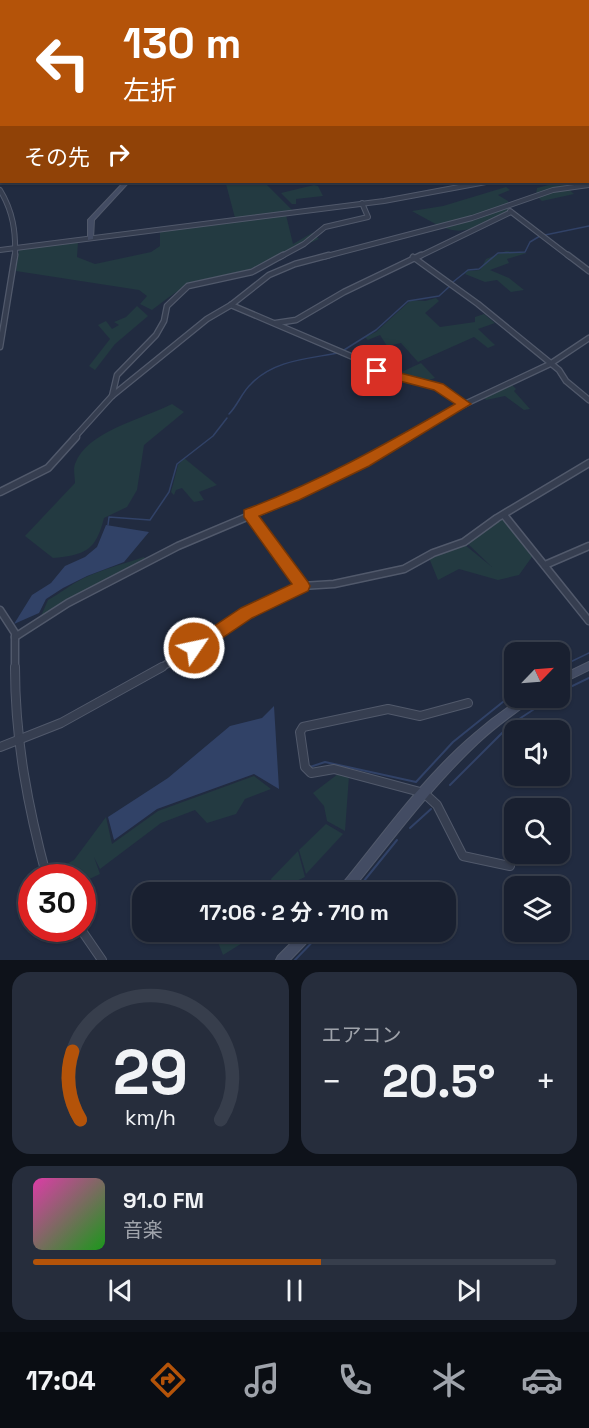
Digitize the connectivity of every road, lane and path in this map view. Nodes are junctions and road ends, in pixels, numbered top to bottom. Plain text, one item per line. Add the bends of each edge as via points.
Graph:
1 (0, 59) edge
2 (0, 66) edge
3 (123, 183) edge
4 (480, 183) edge
5 (589, 185) edge
6 (0, 190) edge
7 (362, 203) junction
8 (510, 209) junction
9 (90, 239) junction
10 (15, 249) junction
11 (0, 250) edge
12 (413, 257) junction
13 (589, 271) edge
14 (231, 305) junction
15 (276, 323) junction
16 (589, 338) edge
17 (0, 347) edge
18 (550, 364) junction
19 (112, 396) junction
20 (589, 400) edge
21 (465, 404) junction
22 (589, 463) edge
23 (0, 492) edge
24 (249, 513) junction
25 (504, 515) junction
26 (589, 546) edge
27 (544, 565) junction
28 (302, 586) junction
29 (0, 610) edge
30 (589, 621) edge
31 (15, 638) junction
32 (589, 666) edge
33 (570, 675) edge
34 (468, 703) dead end
35 (516, 708) edge
36 (19, 741) junction
37 (0, 747) edge
38 (424, 793) junction
39 (43, 864) edge
40 (510, 866) dead end
41 (351, 882) edge
42 (90, 942) edge
43 (299, 942) edge
44 (102, 960) edge
45 (282, 960) edge

1 - 2 highway
3 - 9 street via 91,220
4 - 7 street
5 - 8 street via 553,190
6 - 10 street via 9,204
7 - 9 street
7 - 19 street via 368,217 325,227 263,267 188,286 167,306 161,329 117,375
8 - 12 street
8 - 13 street
8 - 14 street via 295,264 269,275
9 - 10 street
10 - 11 street
10 - 17 street via 12,294
12 - 15 street via 303,317
12 - 18 street
14 - 15 street
14 - 19 street via 207,319
15 - 21 street via 377,371 446,390
16 - 18 street
18 - 20 street
18 - 21 street
19 - 23 street via 48,468
21 - 24 street via 364,463
22 - 25 street
24 - 28 street
24 - 31 street via 68,603
25 - 27 street
25 - 28 street via 464,543 404,568 334,584
26 - 27 street
27 - 30 street
28 - 36 street via 247,613 140,681
29 - 31 street
31 - 36 street
32 - 33 street
34 - 38 street via 420,717 380,710 301,729 305,767 311,773 334,769
35 - 38 street via 466,747
36 - 37 street
36 - 39 street via 30,818
38 - 40 street via 434,800 463,856
38 - 41 street
42 - 44 street
43 - 45 street

